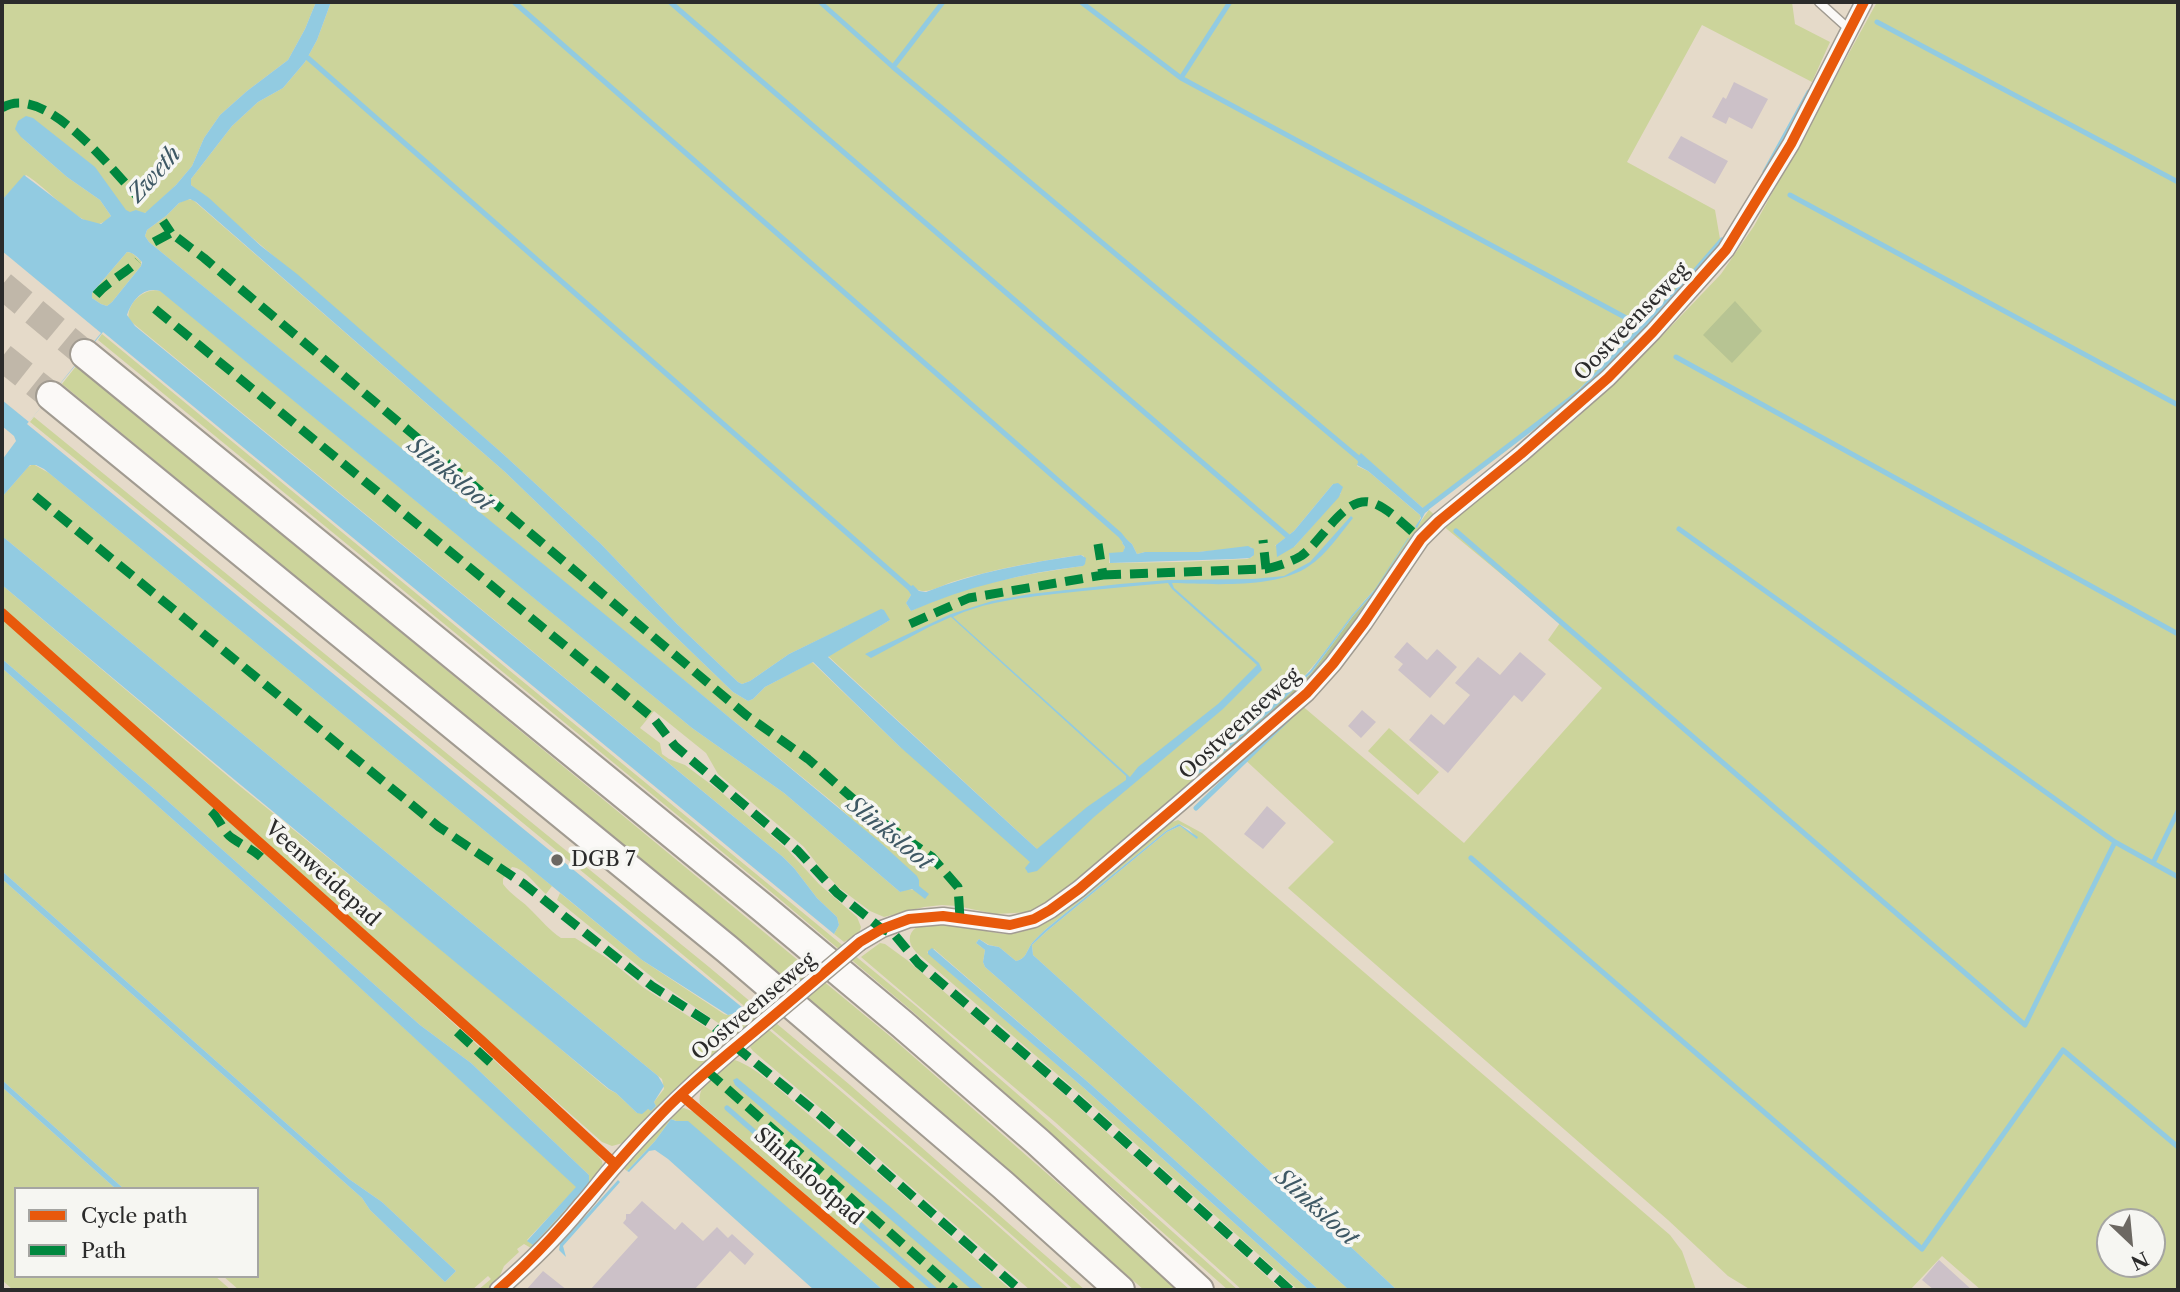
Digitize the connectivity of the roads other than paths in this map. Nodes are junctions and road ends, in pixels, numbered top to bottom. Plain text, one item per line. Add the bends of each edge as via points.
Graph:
1 (1819, 2) edge
2 (1864, 2) edge
3 (1850, 30) junction
4 (85, 354) tunnel mouth
5 (51, 396) tunnel mouth
6 (498, 1290) edge
7 (1121, 1290) edge
8 (1199, 1290) edge

1 - 3 lane
2 - 3 street, Oostveenseweg
3 - 6 street, Oostveenseweg, bridge via 1791,144 1726,250 1608,378 1421,539 1333,664 1297,701 1079,889 1034,919 999,925 929,916 894,924 860,942 667,1108 539,1252
4 - 8 highway via 880,1006
5 - 7 highway via 727,949

